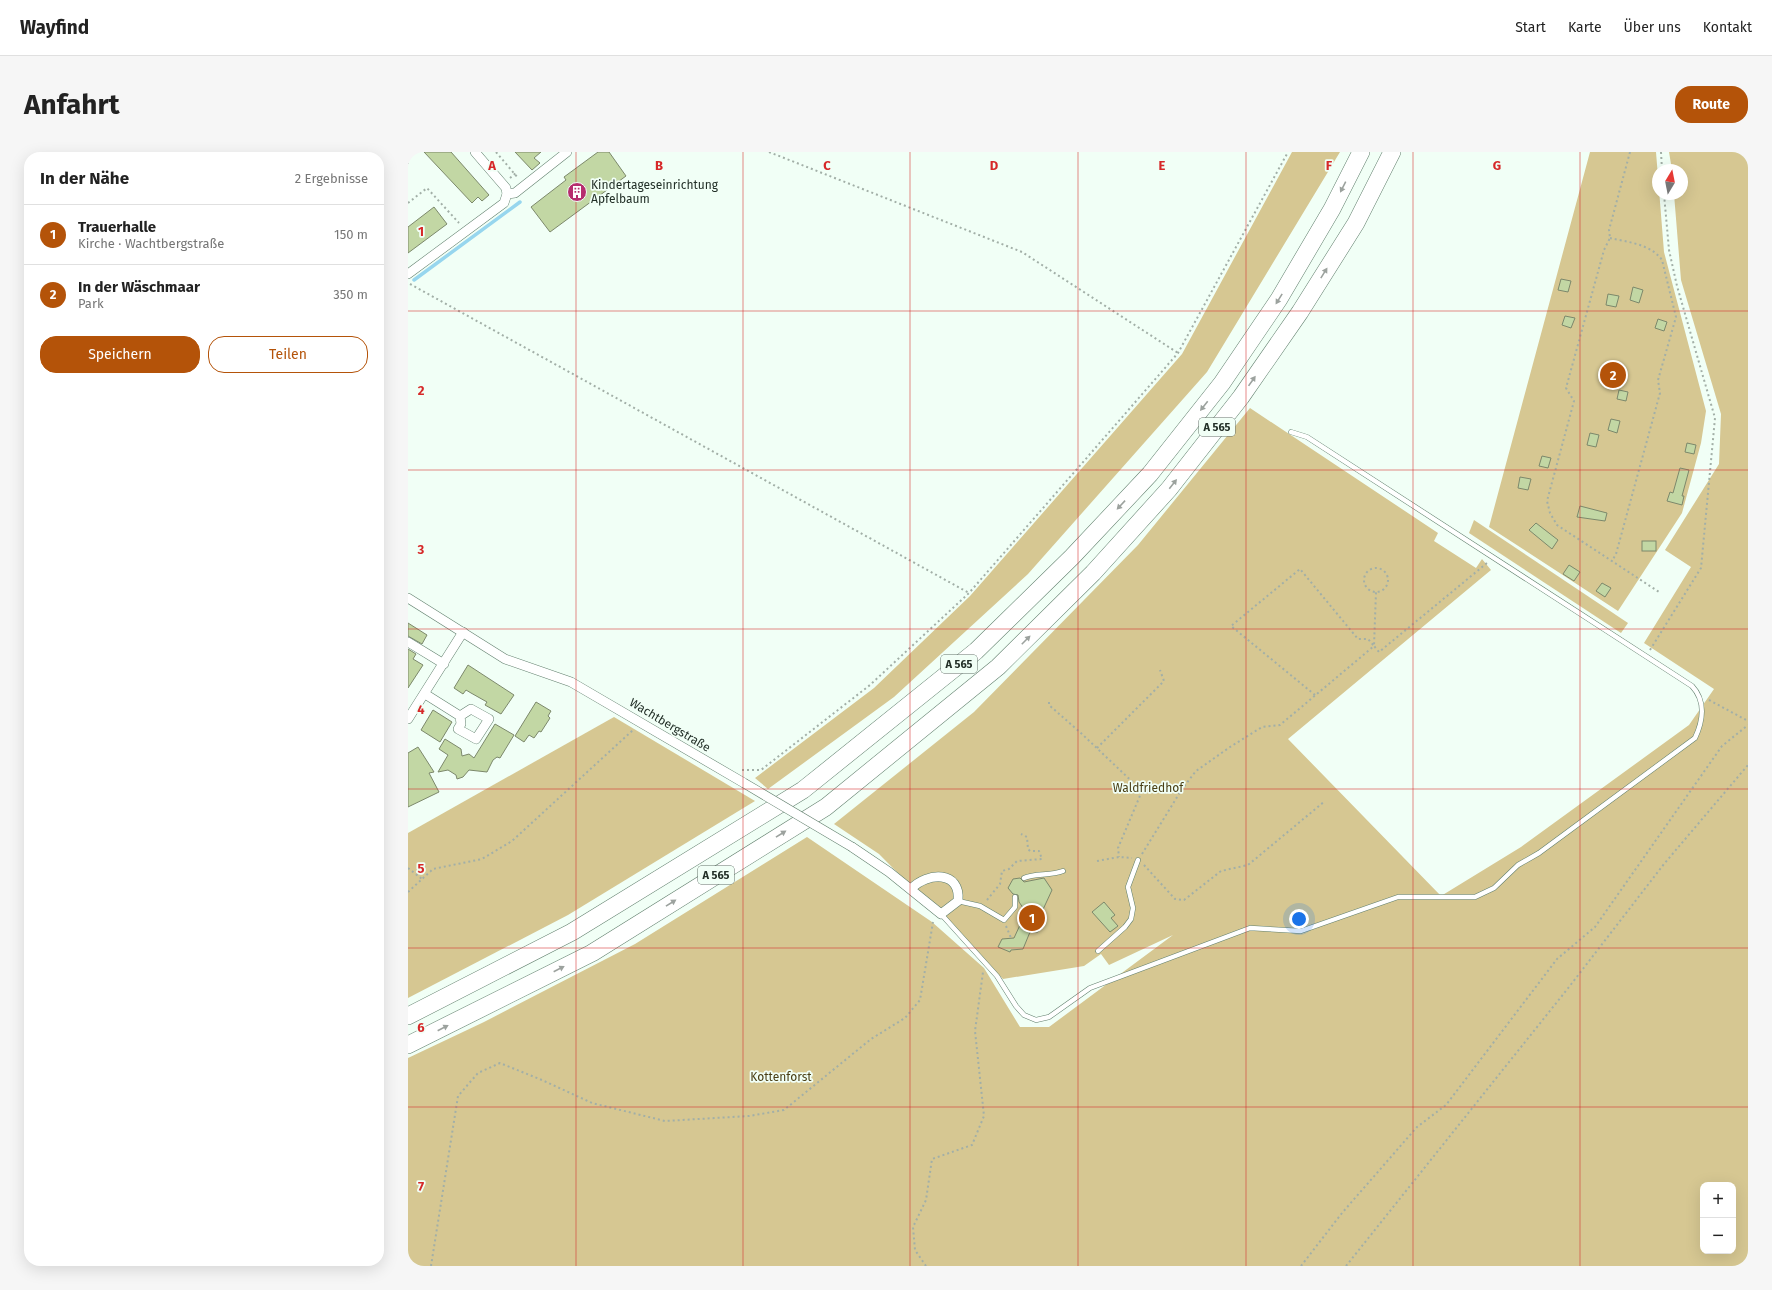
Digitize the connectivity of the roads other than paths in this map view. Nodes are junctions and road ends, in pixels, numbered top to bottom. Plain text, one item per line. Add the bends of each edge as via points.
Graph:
1 (475, 152) edge
2 (567, 152) edge
3 (1361, 152) edge
4 (1392, 152) edge
5 (507, 194) junction
6 (408, 274) edge
7 (1291, 432) dead end
8 (408, 598) edge
9 (463, 632) junction
10 (408, 642) edge
11 (444, 664) junction
12 (425, 694) junction
13 (460, 716) dead end
14 (408, 718) edge
15 (1138, 860) road end
16 (1063, 871) dead end
17 (1024, 878) dead end
18 (911, 889) junction
19 (1015, 897) dead end
20 (958, 901) junction
21 (941, 914) junction
22 (1098, 951) dead end
23 (408, 1016) edge
24 (408, 1045) edge

1 - 5 street via 502,182
2 - 5 street via 515,193
3 -> 23 highway, A 565 via 1332,209 1279,299 1222,383 1150,474 1072,557 976,651 803,790 572,932
24 -> 4 highway, A 565 via 592,953 826,807 998,667 1093,573 1169,489 1241,396 1300,312 1356,223
5 - 6 street via 504,203 498,209
7 - 21 lane, Wachtbergstraße via 1307,437 1692,686 1700,695 1702,724 1695,738 1518,865 1494,888 1475,897 1398,897 1301,931 1250,928 1090,988 1049,1017 1036,1020 1024,1015 997,976
8 - 9 street, Wachtbergstraße
9 - 11 street
9 - 18 street, Wachtbergstraße, bridge via 505,659 571,682 642,722 852,847
10 - 11 street
11 - 12 street
12 - 13 street
12 - 14 street
15 - 22 lane via 1128,887 1133,908 1131,919
16 - 17 lane
18 - 20 street via 918,881 928,878 949,878 959,892
18 - 21 street, Wachtbergstraße
19 - 20 lane via 1015,907 1004,920 980,906
20 - 21 street

